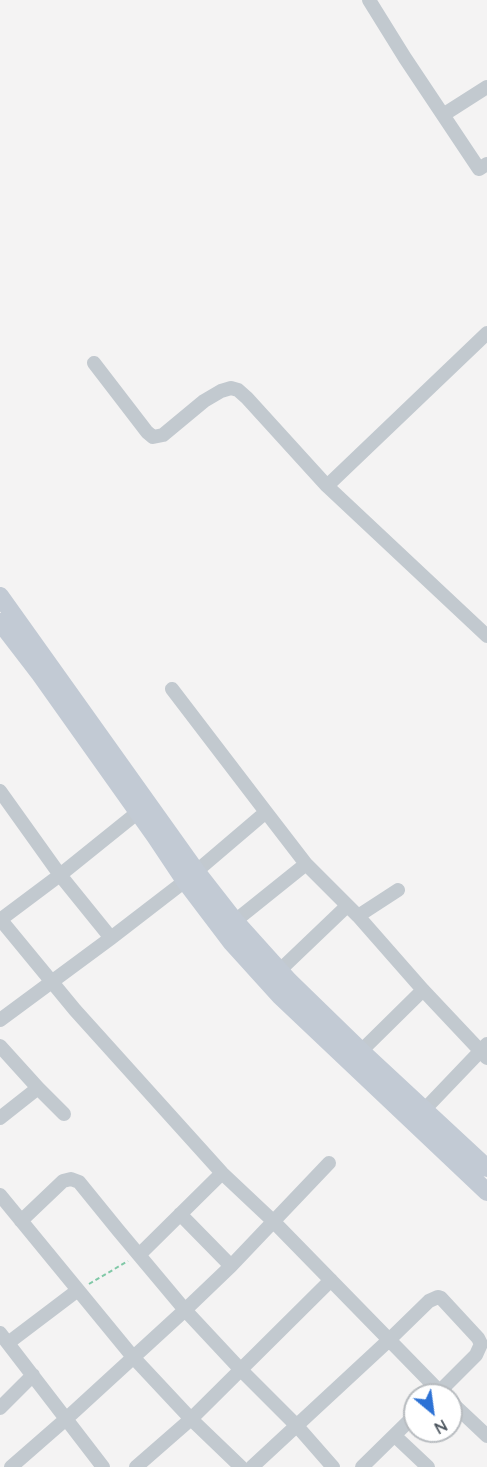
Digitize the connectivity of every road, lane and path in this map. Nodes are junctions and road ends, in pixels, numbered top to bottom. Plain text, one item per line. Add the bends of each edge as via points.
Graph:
1 (369, 0) edge
2 (487, 87) edge
3 (443, 115) junction
4 (484, 171) edge
5 (487, 333) edge
6 (94, 363) dead end
7 (327, 486) junction
8 (0, 596) edge
9 (0, 622) edge
10 (487, 636) edge
11 (172, 689) dead end
12 (0, 791) edge
13 (266, 812) junction
14 (137, 813) junction
15 (306, 864) junction
16 (60, 875) junction
17 (190, 876) junction
18 (398, 890) dead end
19 (347, 906) junction
20 (358, 916) junction
21 (0, 920) edge
22 (235, 921) junction
23 (111, 938) junction
24 (279, 971) junction
25 (51, 981) junction
26 (423, 990) junction
27 (0, 1020) edge
28 (0, 1046) edge
29 (485, 1051) edge
30 (355, 1057) junction
31 (38, 1088) junction
32 (424, 1110) junction
33 (64, 1114) dead end
34 (0, 1118) edge
35 (329, 1163) dead end
36 (487, 1168) edge
37 (222, 1173) junction
38 (487, 1192) edge
39 (0, 1195) edge
40 (180, 1214) junction
41 (21, 1221) junction
42 (273, 1221) junction
43 (139, 1255) junction
44 (231, 1266) junction
45 (331, 1280) junction
46 (78, 1290) junction
47 (185, 1310) junction
48 (4, 1338) edge
49 (389, 1340) junction
50 (134, 1357) junction
51 (241, 1370) junction
52 (33, 1375) junction
53 (429, 1383) edge
54 (449, 1383) edge
55 (0, 1408) edge
56 (463, 1413) edge
57 (66, 1419) junction
58 (191, 1419) junction
59 (297, 1426) junction
60 (403, 1428) edge
61 (395, 1436) junction
62 (487, 1436) edge
63 (0, 1462) edge
64 (4, 1467) edge
65 (11, 1467) edge
66 (103, 1467) edge
67 (136, 1467) edge
68 (241, 1467) edge
69 (252, 1467) edge
70 (333, 1467) edge
71 (362, 1467) edge
72 (428, 1467) edge

1 - 3 street
2 - 3 street
3 - 4 street
5 - 7 street
6 - 7 street via 153,437 163,435 221,391 237,390
7 - 10 street
8 - 17 main road
9 - 14 main road
11 - 13 street
12 - 16 street
13 - 15 street
13 - 17 street
14 - 16 street
14 - 17 main road
15 - 19 street
15 - 22 street
16 - 21 street
16 - 23 street
17 - 22 main road
17 - 23 street
17 - 30 main road via 232,944 280,996
18 - 20 street
19 - 20 street
19 - 24 street
20 - 26 street
21 - 25 street
22 - 24 main road
23 - 25 street
24 - 30 main road
25 - 27 street
25 - 37 street
26 - 29 street
26 - 30 street
28 - 31 street
29 - 32 street
30 - 32 main road
30 - 38 main road
31 - 33 street
31 - 34 street
32 - 36 main road
35 - 42 street
37 - 40 street
37 - 42 street
39 - 41 street
40 - 43 street
40 - 44 street
41 - 43 street via 60,1183 74,1179
41 - 46 street
42 - 44 street
42 - 45 street
43 - 46 path
43 - 47 street
44 - 47 street
45 - 49 street
45 - 51 street
46 - 48 street
46 - 50 street
47 - 50 street
47 - 51 street
48 - 52 street
49 - 53 street
49 - 54 street via 429,1301 441,1298 481,1344 476,1355
49 - 59 street
50 - 57 street
50 - 58 street
51 - 58 street
51 - 59 street
52 - 55 street
52 - 57 street
56 - 62 street
57 - 65 street
57 - 66 street
58 - 67 street
58 - 68 street
59 - 69 street
59 - 70 street
60 - 61 street
61 - 71 street
61 - 72 street
63 - 64 street

